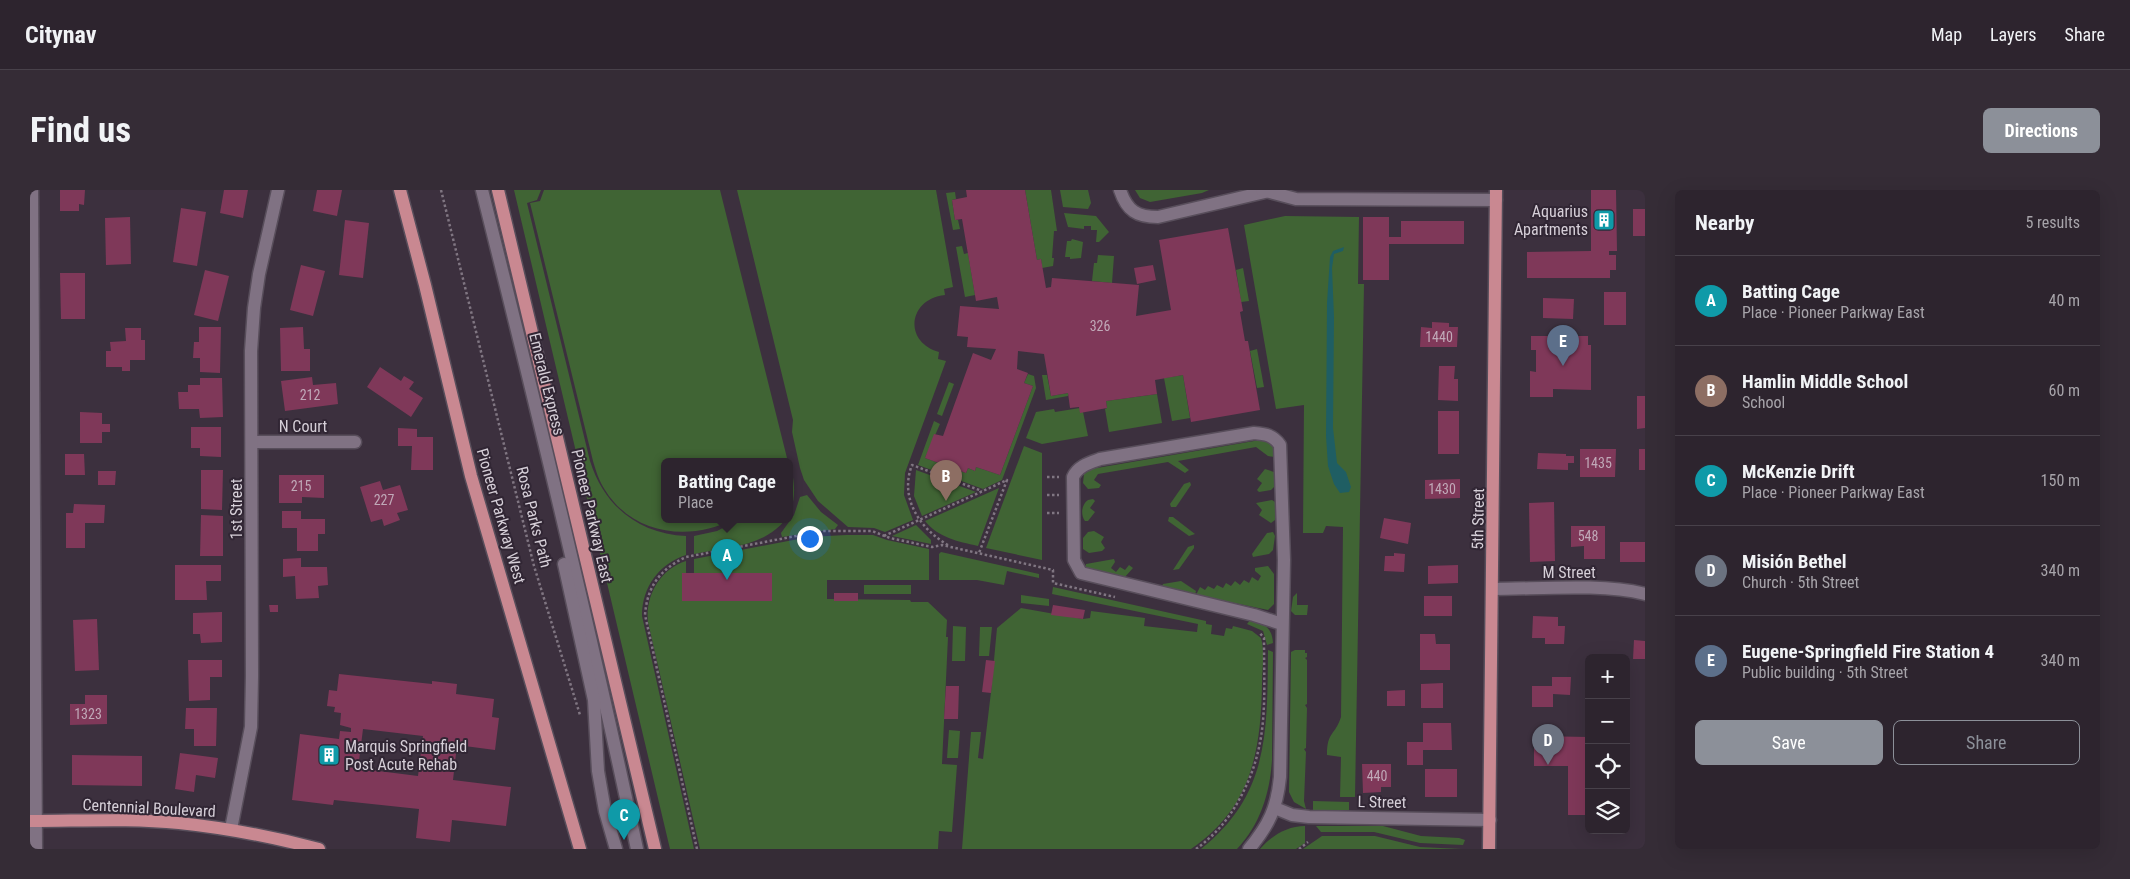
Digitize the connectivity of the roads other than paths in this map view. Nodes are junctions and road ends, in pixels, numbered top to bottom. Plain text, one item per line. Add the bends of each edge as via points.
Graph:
1 (32, 190) edge
2 (278, 190) edge
3 (400, 190) edge
4 (473, 190) edge
5 (482, 190) edge
6 (498, 190) edge
7 (1120, 190) edge
8 (1264, 191) edge
9 (1496, 195) edge
10 (31, 253) edge
11 (32, 385) edge
12 (252, 442) junction
13 (355, 442) dead end
14 (1493, 588) junction
15 (1645, 594) edge
16 (32, 602) edge
17 (1282, 624) junction
18 (1275, 808) junction
19 (1490, 820) junction
20 (33, 821) edge
21 (573, 825) junction
22 (231, 829) junction
23 (36, 849) edge
24 (318, 849) edge
25 (575, 849) edge
26 (580, 849) edge
27 (616, 849) edge
28 (637, 849) edge
29 (655, 849) edge
30 (1249, 849) edge
31 (1489, 849) edge

1 - 10 street
2 - 12 street, 1st Street via 254,308
3 - 21 main road, Pioneer Parkway West via 471,476
4 - 27 street, Emerald Express via 588,666 600,779
5 - 28 street, Emerald Express via 594,655
6 - 29 main road, Pioneer Parkway East
7 - 8 street via 1129,208 1146,217 1158,217
8 - 9 street via 1296,199
9 - 14 main road, 5th Street
10 - 11 street
11 - 16 street
12 - 13 street, N Court
12 - 22 street, 1st Street via 251,727
14 - 15 street, M Street via 1608,588
14 - 19 main road, 5th Street
16 - 20 street
17 - 17 street via 1283,492 1280,445 1275,438 1254,433 1095,460 1076,471 1073,478 1074,560 1081,573
17 - 18 street via 1280,776
18 - 19 street, L Street via 1309,817
18 - 30 street
19 - 31 main road, 5th Street
20 - 22 main road, Centennial Boulevard via 178,823
20 - 23 street
21 - 25 main road
21 - 26 main road, Pioneer Parkway West
22 - 24 main road, Centennial Boulevard

